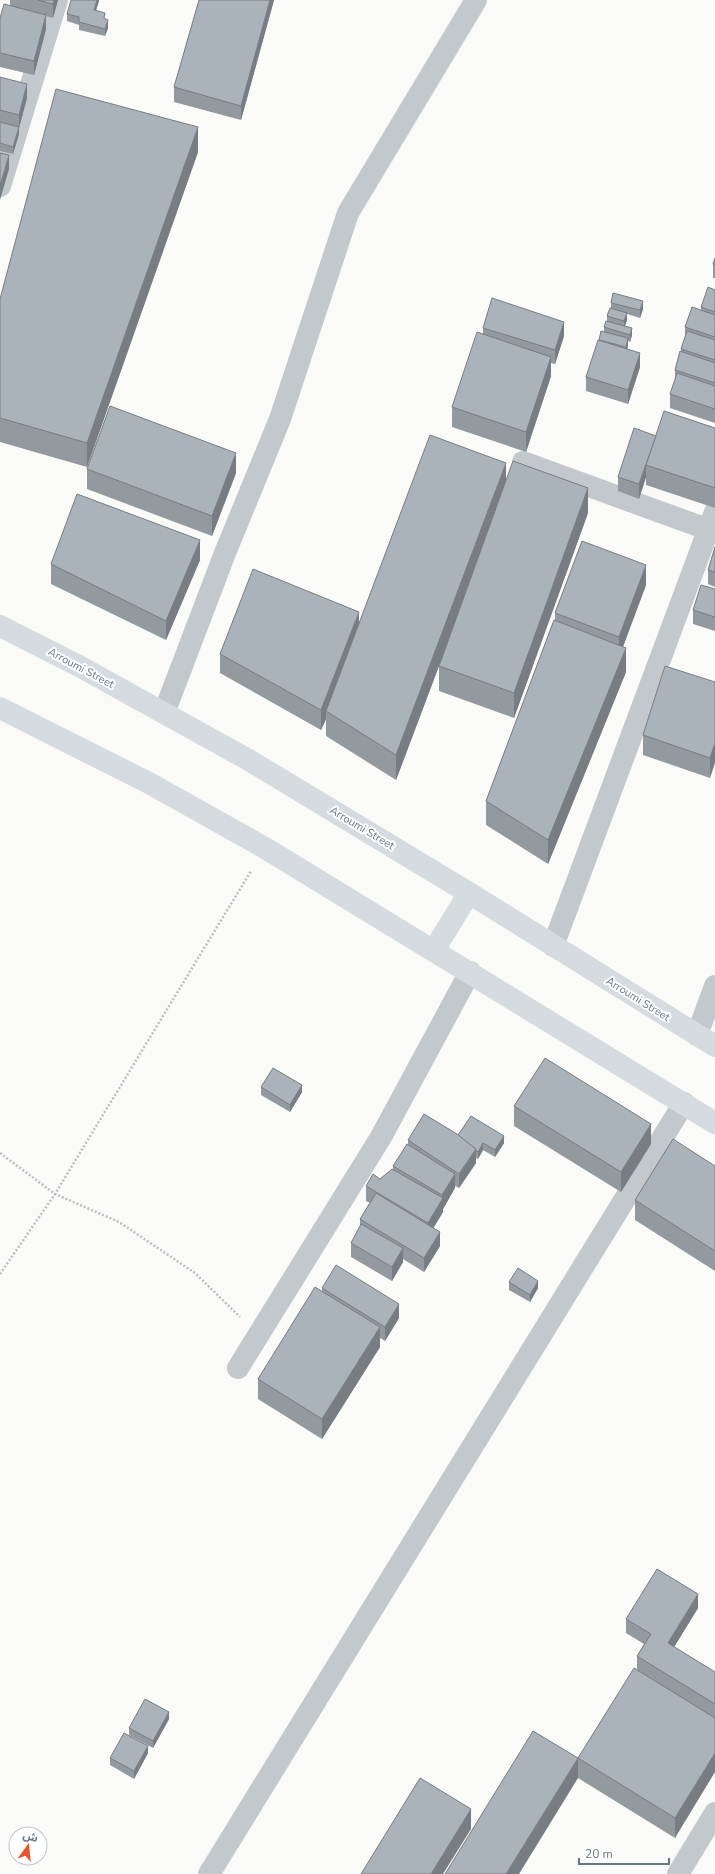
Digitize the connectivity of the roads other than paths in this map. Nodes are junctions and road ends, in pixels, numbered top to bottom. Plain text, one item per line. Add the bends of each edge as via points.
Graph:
1 (56, 0) edge
2 (476, 0) edge
3 (0, 186) edge
4 (523, 462) dead end
5 (713, 525) edge
6 (0, 626) edge
7 (0, 708) edge
8 (164, 713) junction
9 (469, 893) junction
10 (553, 946) junction
11 (434, 950) junction
12 (470, 972) junction
13 (715, 986) edge
14 (697, 1035) junction
15 (715, 1046) edge
16 (684, 1103) junction
17 (715, 1123) edge
18 (238, 1368) dead end
19 (715, 1813) edge
20 (208, 1874) edge
21 (678, 1874) edge

1 - 3 street
2 - 8 street via 348,213 280,419
4 - 5 street
5 - 10 street
6 - 8 main road, Arroumi Street
7 - 11 main road via 148,783 265,848
8 - 9 main road, Arroumi Street via 247,759
9 - 10 main road, Arroumi Street
9 - 11 main road
10 - 14 main road, Arroumi Street
11 - 12 main road
12 - 16 main road
12 - 18 street via 381,1137
13 - 14 street
14 - 15 main road, Arroumi Street
16 - 17 main road
16 - 20 street
19 - 21 street

